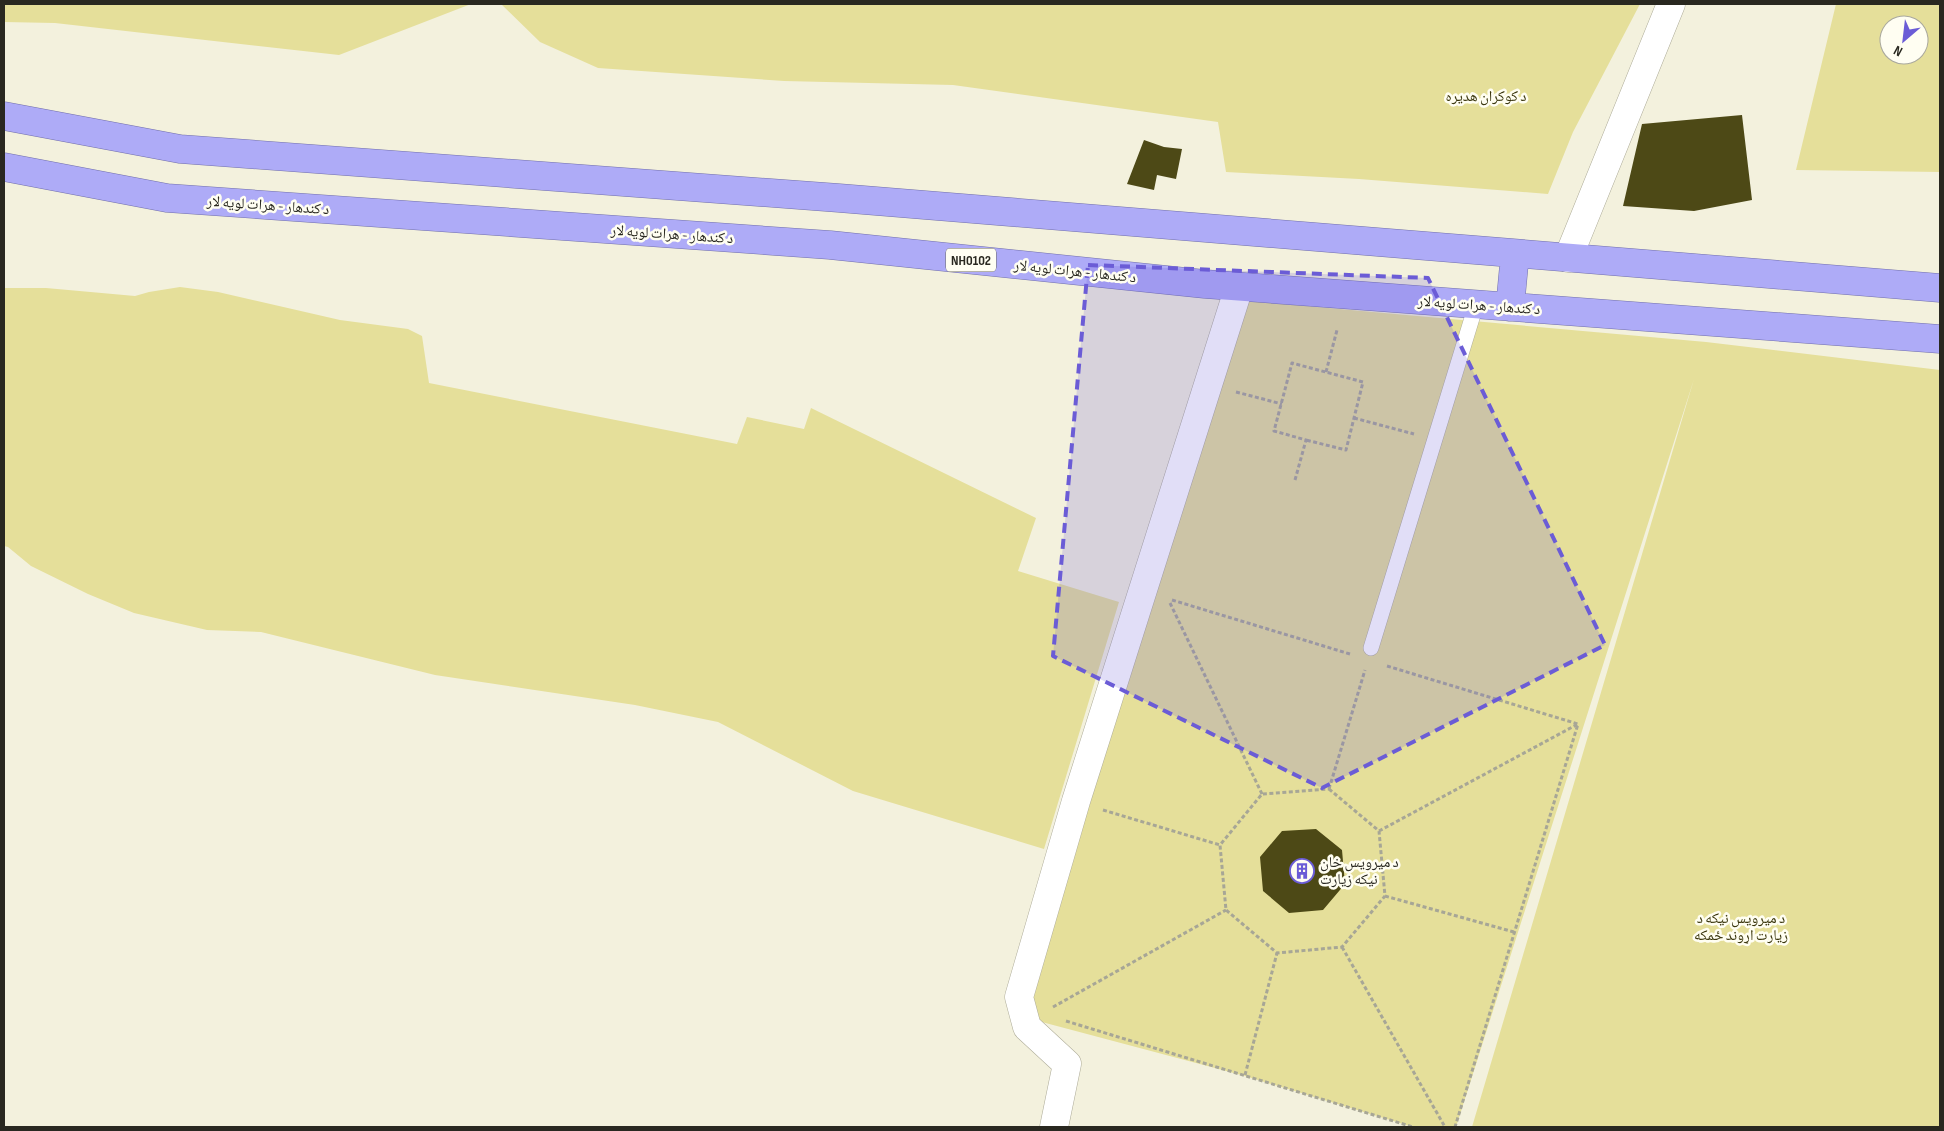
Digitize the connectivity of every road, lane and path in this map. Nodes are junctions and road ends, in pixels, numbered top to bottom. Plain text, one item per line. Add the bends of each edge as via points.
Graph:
1 (1671, 4) edge
2 (4, 116) edge
3 (4, 167) edge
4 (1515, 254) junction
5 (1568, 258) junction
6 (1239, 286) junction
7 (1940, 288) edge
8 (1476, 305) junction
9 (1510, 307) junction
10 (1337, 330) dead end
11 (1940, 339) edge
12 (1326, 372) junction
13 (1232, 390) dead end
14 (1282, 404) junction
15 (1354, 418) junction
16 (1306, 440) junction
17 (1435, 440) junction
18 (1295, 480) dead end
19 (1168, 598) junction
20 (1165, 608) dead end
21 (1370, 654) junction
22 (1578, 724) junction
23 (1329, 789) junction
24 (1262, 794) junction
25 (1105, 801) dead end
26 (1379, 831) junction
27 (1220, 844) junction
28 (1385, 896) junction
29 (1226, 910) junction
30 (1514, 932) junction
31 (1342, 947) junction
32 (1277, 953) junction
33 (1050, 1009) dead end
34 (1060, 1019) dead end
35 (1245, 1076) junction
36 (1054, 1127) edge
37 (1413, 1127) edge
38 (1445, 1127) edge
39 (1456, 1127) edge

1 - 5 street
2 - 4 highway via 180,149 849,199
3 - 6 highway, د کندهار - هرات لويه لار / NH0102 via 167,198 830,245
4 - 5 highway
4 - 9 highway
5 - 7 highway
6 - 8 highway, د کندهار - هرات لويه لار / NH0102
6 - 36 street via 1076,801 1019,997 1027,1027 1068,1064
8 - 9 highway, د کندهار - هرات لويه لار / NH0102
8 - 17 lane
9 - 11 highway, د کندهار - هرات لويه لار / NH0102
10 - 12 path
12 - 14 path via 1292,363
12 - 15 path via 1363,382
13 - 14 path
14 - 16 path via 1274,431
15 - 16 path via 1346,450
15 - 17 path
16 - 18 path
17 - 21 lane
19 - 20 path
19 - 21 path
19 - 24 path
21 - 22 path
21 - 23 path
22 - 26 path
22 - 30 path
23 - 24 path
23 - 26 path
24 - 27 path
25 - 27 path via 1102,810
26 - 28 path
27 - 29 path
28 - 30 path
28 - 31 path
29 - 32 path
29 - 33 path
30 - 39 path
31 - 32 path
31 - 38 path
32 - 35 path
34 - 35 path
35 - 37 path

